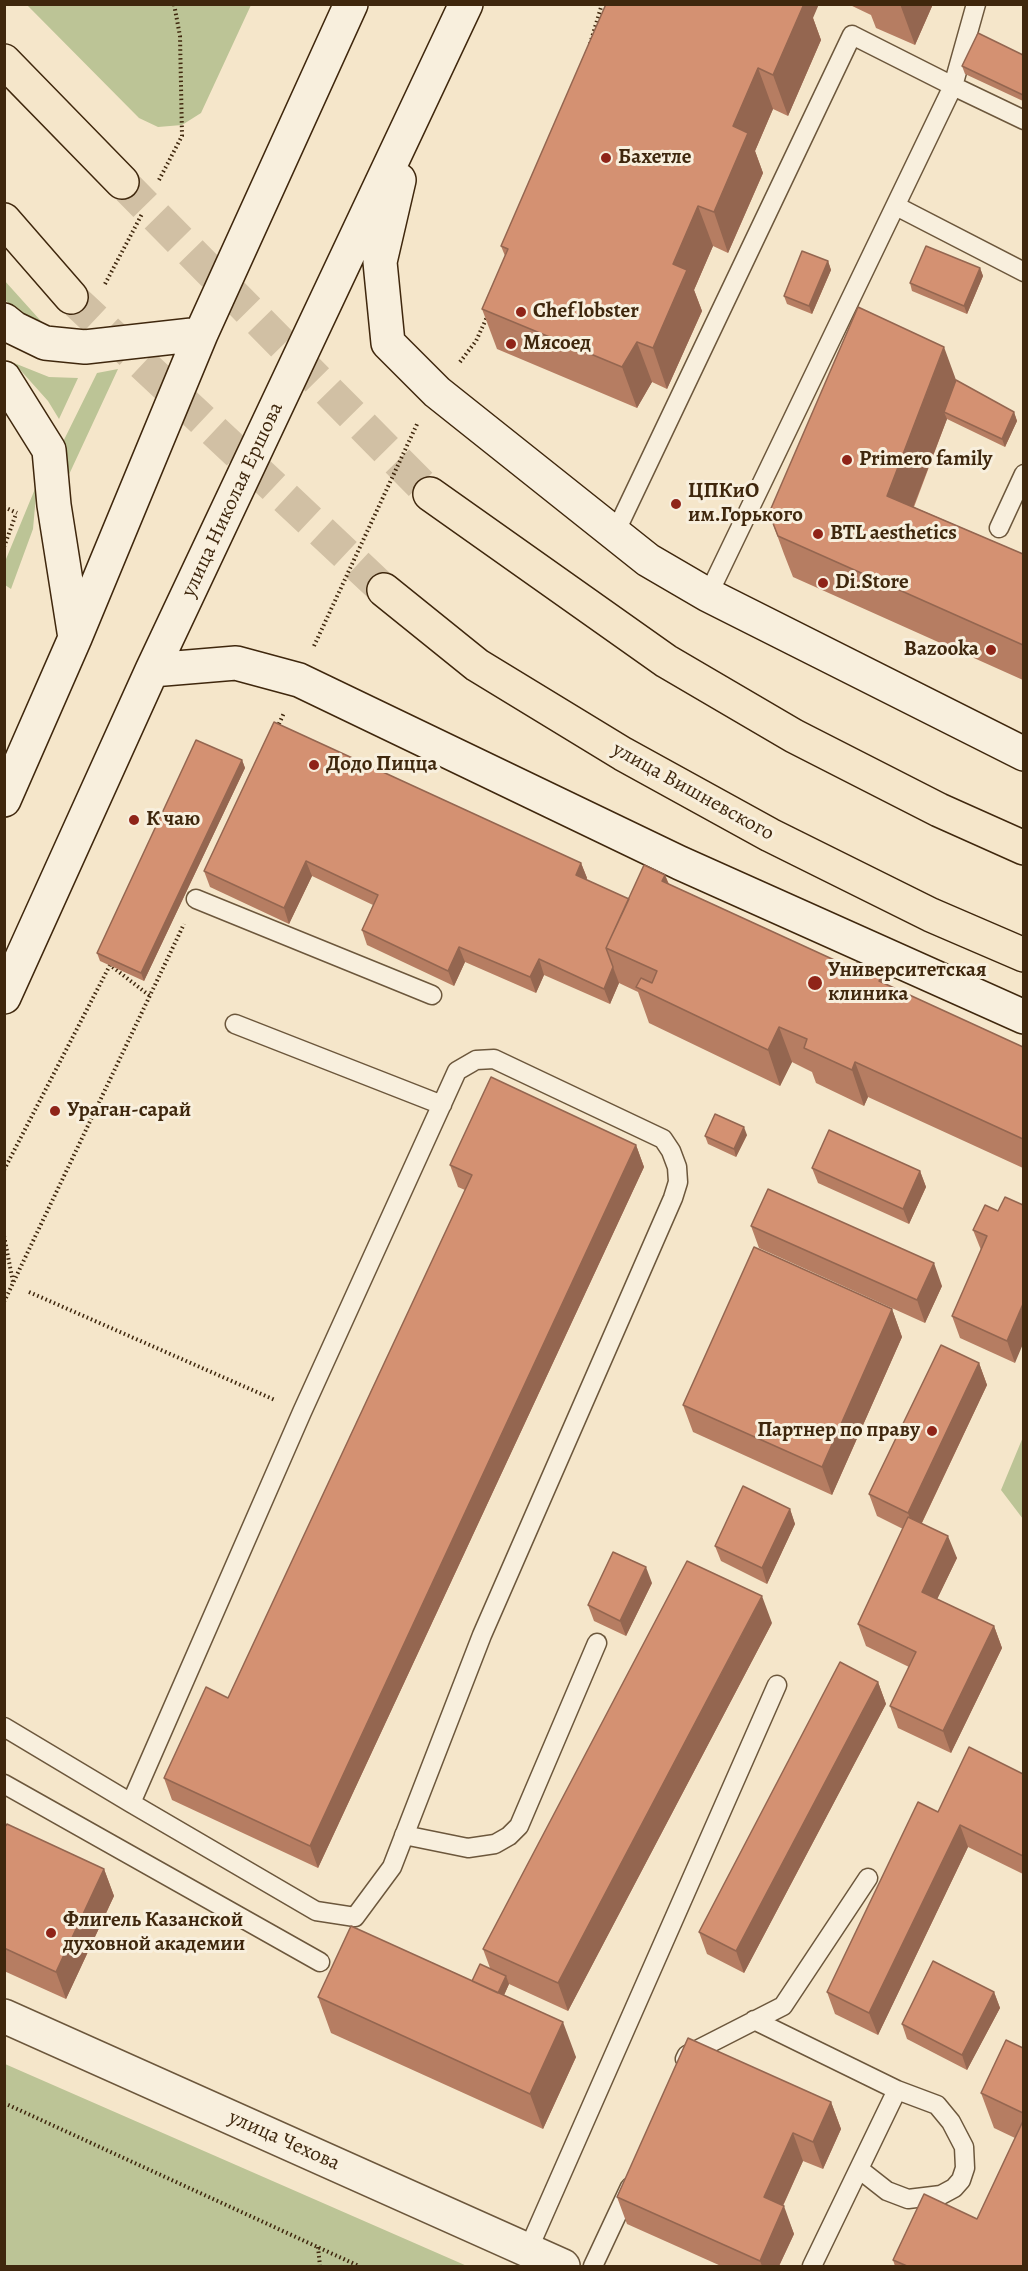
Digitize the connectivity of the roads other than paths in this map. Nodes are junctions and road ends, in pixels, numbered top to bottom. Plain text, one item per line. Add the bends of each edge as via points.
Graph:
1 (351, 4) edge
2 (466, 4) edge
3 (976, 4) edge
4 (4, 61) edge
5 (953, 86) junction
6 (414, 115) junction
7 (1023, 120) edge
8 (122, 182) tunnel mouth
9 (896, 206) junction
10 (4, 220) edge
11 (1023, 272) edge
12 (86, 296) tunnel mouth
13 (4, 320) edge
14 (201, 334) junction
15 (4, 378) edge
16 (1023, 474) edge
17 (430, 494) tunnel mouth
18 (999, 528) dead end
19 (615, 532) junction
20 (384, 590) tunnel mouth
21 (708, 595) junction
22 (75, 638) junction
23 (152, 670) junction
24 (1023, 754) edge
25 (4, 800) edge
26 (1023, 848) edge
27 (196, 899) road end
28 (1023, 955) edge
29 (432, 995) dead end
30 (4, 997) edge
31 (1023, 1017) edge
32 (235, 1024) dead end
33 (442, 1105) junction
34 (597, 1643) dead end
35 (777, 1685) dead end
36 (4, 1727) edge
37 (4, 1784) edge
38 (131, 1803) junction
39 (404, 1835) junction
40 (868, 1878) dead end
41 (320, 1962) dead end
42 (4, 2016) edge
43 (754, 2020) junction
44 (678, 2077) edge
45 (897, 2090) junction
46 (859, 2169) junction
47 (635, 2176) edge
48 (528, 2250) junction
49 (563, 2266) edge
50 (593, 2266) edge
51 (812, 2266) edge

1 - 14 main road
2 - 6 main road, улица Николая Ершова
3 - 5 lane
4 - 8 main road
5 - 7 lane
5 - 9 lane
5 - 19 lane via 852,34
6 - 19 main road via 380,262 388,343 437,392
6 - 23 main road, улица Николая Ершова
9 - 11 lane
9 - 21 lane
10 - 12 main road
13 - 14 main road via 45,342 85,347
14 - 22 main road
15 - 22 main road via 49,450
16 - 18 lane
17 - 26 main road via 676,667 794,736
19 - 21 main road via 648,561
20 - 28 main road, улица Вишневского via 477,665 623,754 770,835 931,915
21 - 24 main road
22 - 25 main road
23 - 30 main road, улица Николая Ершова
23 - 31 main road via 236,663 299,680 680,863
27 - 29 lane
32 - 33 lane
33 - 38 lane
33 - 39 lane via 458,1071 476,1060 494,1059 663,1138 677,1167 678,1182 482,1635
34 - 39 lane via 519,1826 509,1836 495,1844 468,1848
35 - 48 lane
36 - 38 lane
37 - 41 lane
38 - 39 lane via 316,1911 355,1917 392,1867
40 - 43 lane via 783,2006
42 - 48 main road, улица Чехова
43 - 44 lane via 687,2055
43 - 45 lane
45 - 46 lane
45 - 46 lane via 937,2106 951,2122 964,2147 961,2180 941,2195 908,2199 887,2191
46 - 51 lane
47 - 50 lane
48 - 49 main road, улица Чехова

